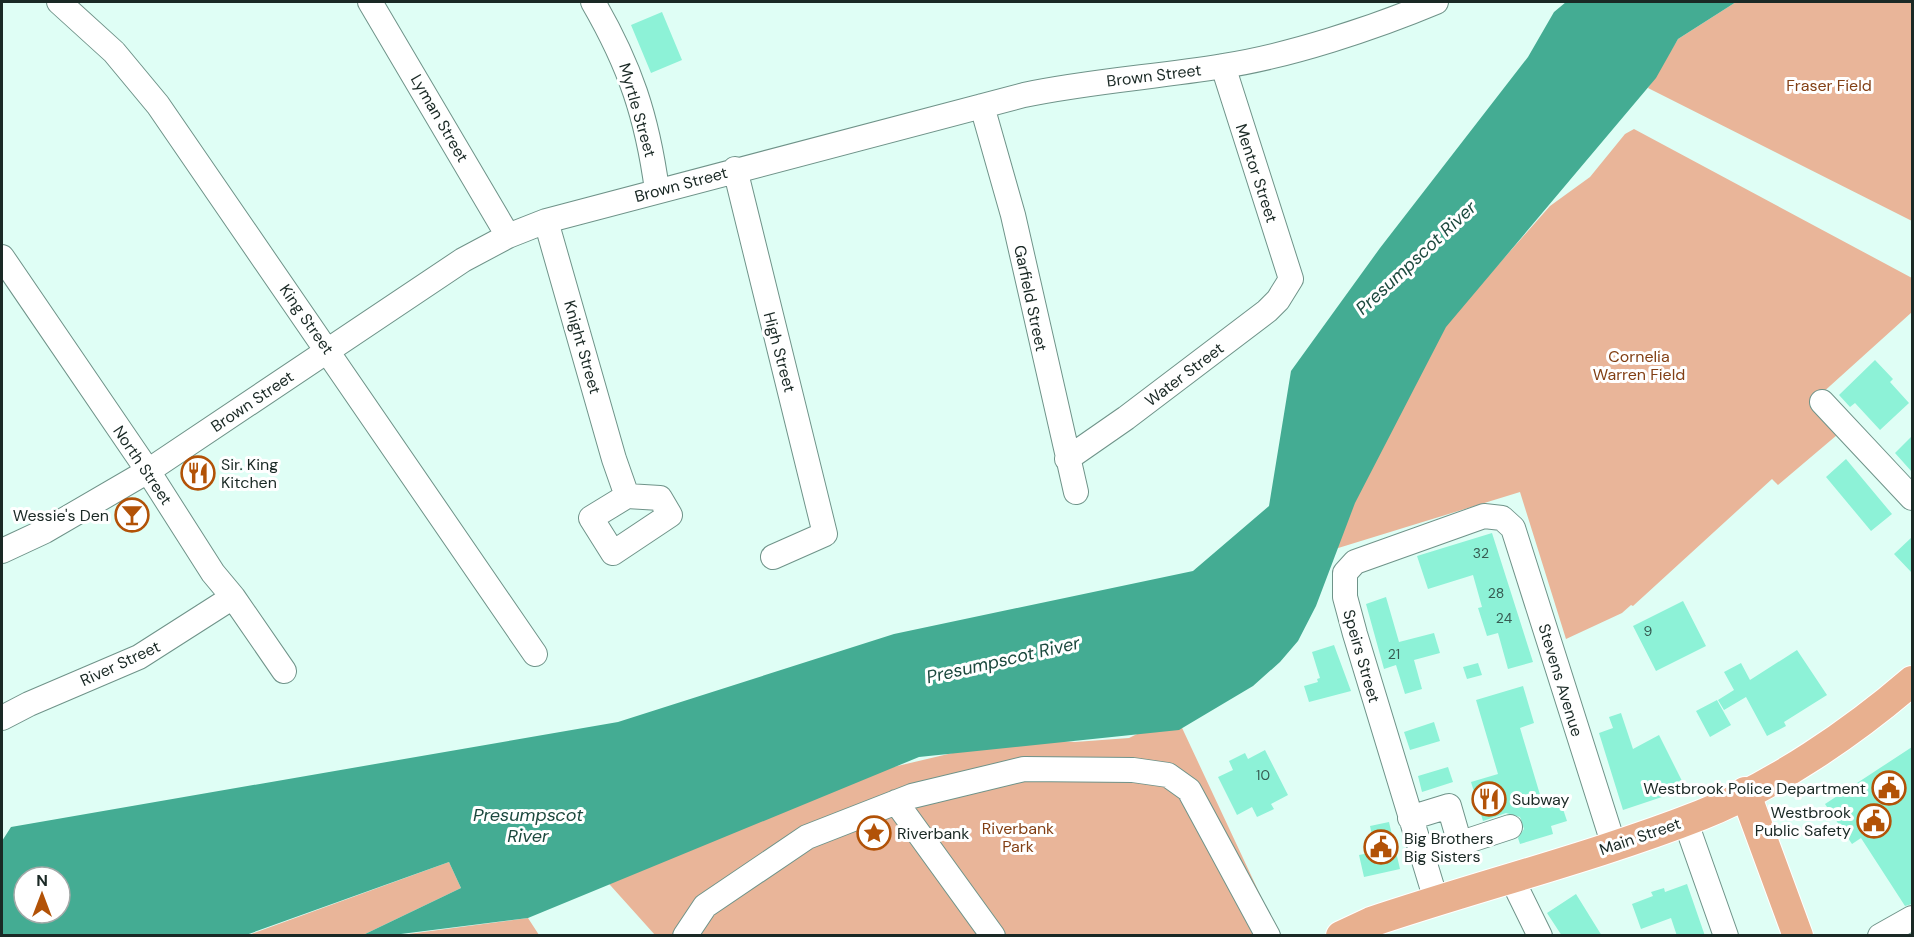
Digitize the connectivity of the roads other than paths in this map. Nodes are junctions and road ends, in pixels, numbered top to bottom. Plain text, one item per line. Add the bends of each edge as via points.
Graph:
1 (59, 2) edge
2 (370, 2) edge
3 (593, 2) edge
4 (1436, 2) edge
5 (1223, 66) junction
6 (982, 106) junction
7 (735, 169) junction
8 (657, 190) junction
9 (546, 221) junction
10 (508, 236) junction
11 (2, 257) edge
12 (1291, 279) joint
13 (329, 350) junction
14 (1822, 402) dead end
15 (1067, 459) junction
16 (148, 471) junction
17 (1076, 492) dead end
18 (627, 496) dead end
19 (1912, 498) edge
20 (1503, 518) joint
21 (2, 551) edge
22 (773, 557) dead end
23 (233, 597) junction
24 (535, 654) dead end
25 (284, 671) dead end
26 (1912, 681) edge
27 (2, 718) edge
28 (1745, 792) junction
29 (896, 802) junction
30 (1410, 818) junction
31 (1685, 820) junction
32 (1510, 827) dead end
33 (1460, 844) junction
34 (1614, 846) junction
35 (1422, 856) junction
36 (1511, 877) junction
37 (1436, 900) junction
38 (1912, 918) edge
39 (1376, 929) edge
40 (685, 936) edge
41 (993, 936) edge
42 (1268, 936) edge
43 (1341, 936) edge
44 (1540, 936) edge
45 (1726, 936) edge
46 (1798, 936) edge
47 (1880, 936) edge

1 - 13 street, King Street via 137,77
2 - 10 street, Lyman Street
3 - 8 street, Myrtle Street via 620,51 634,87
4 - 5 street, Brown Street via 1307,46
5 - 6 street, Brown Street via 1101,81
5 - 12 street, Mentor Street
6 - 7 street, Brown Street
6 - 15 street, Garfield Street via 1013,215
7 - 8 street, Brown Street
7 - 22 street, High Street via 825,534
8 - 9 street, Brown Street
9 - 10 street, Brown Street
9 - 18 street, Knight Street
10 - 13 street, Brown Street via 463,260
11 - 16 street, North Street
12 - 15 street, Water Street via 1267,310
13 - 16 street, Brown Street
13 - 24 street, King Street
14 - 19 street
15 - 17 street, Garfield Street
16 - 21 street, Brown Street via 45,531
16 - 23 street, North Street via 213,573
20 - 30 street, Speirs Street via 1484,516 1398,545 1355,562 1345,573 1344,597
20 - 34 street, Stevens Avenue via 1513,528
23 - 25 street, North Street
23 - 27 street, River Street via 139,657
26 - 28 main road, Main Street via 1818,753
28 - 31 main road, Main Street
28 - 46 main road
29 - 40 street via 807,837 705,906
29 - 41 street
29 - 42 street via 1024,769 1168,775 1189,790
30 - 33 street via 1449,806
30 - 35 street, Speirs Street
31 - 34 main road, Main Street
31 - 45 street
32 - 33 street
33 - 35 street
34 - 36 main road, Main Street
35 - 37 street, Speirs Street
36 - 37 main road, Main Street
36 - 44 street
37 - 39 main road, Main Street
38 - 47 street
39 - 43 main road, Main Street

